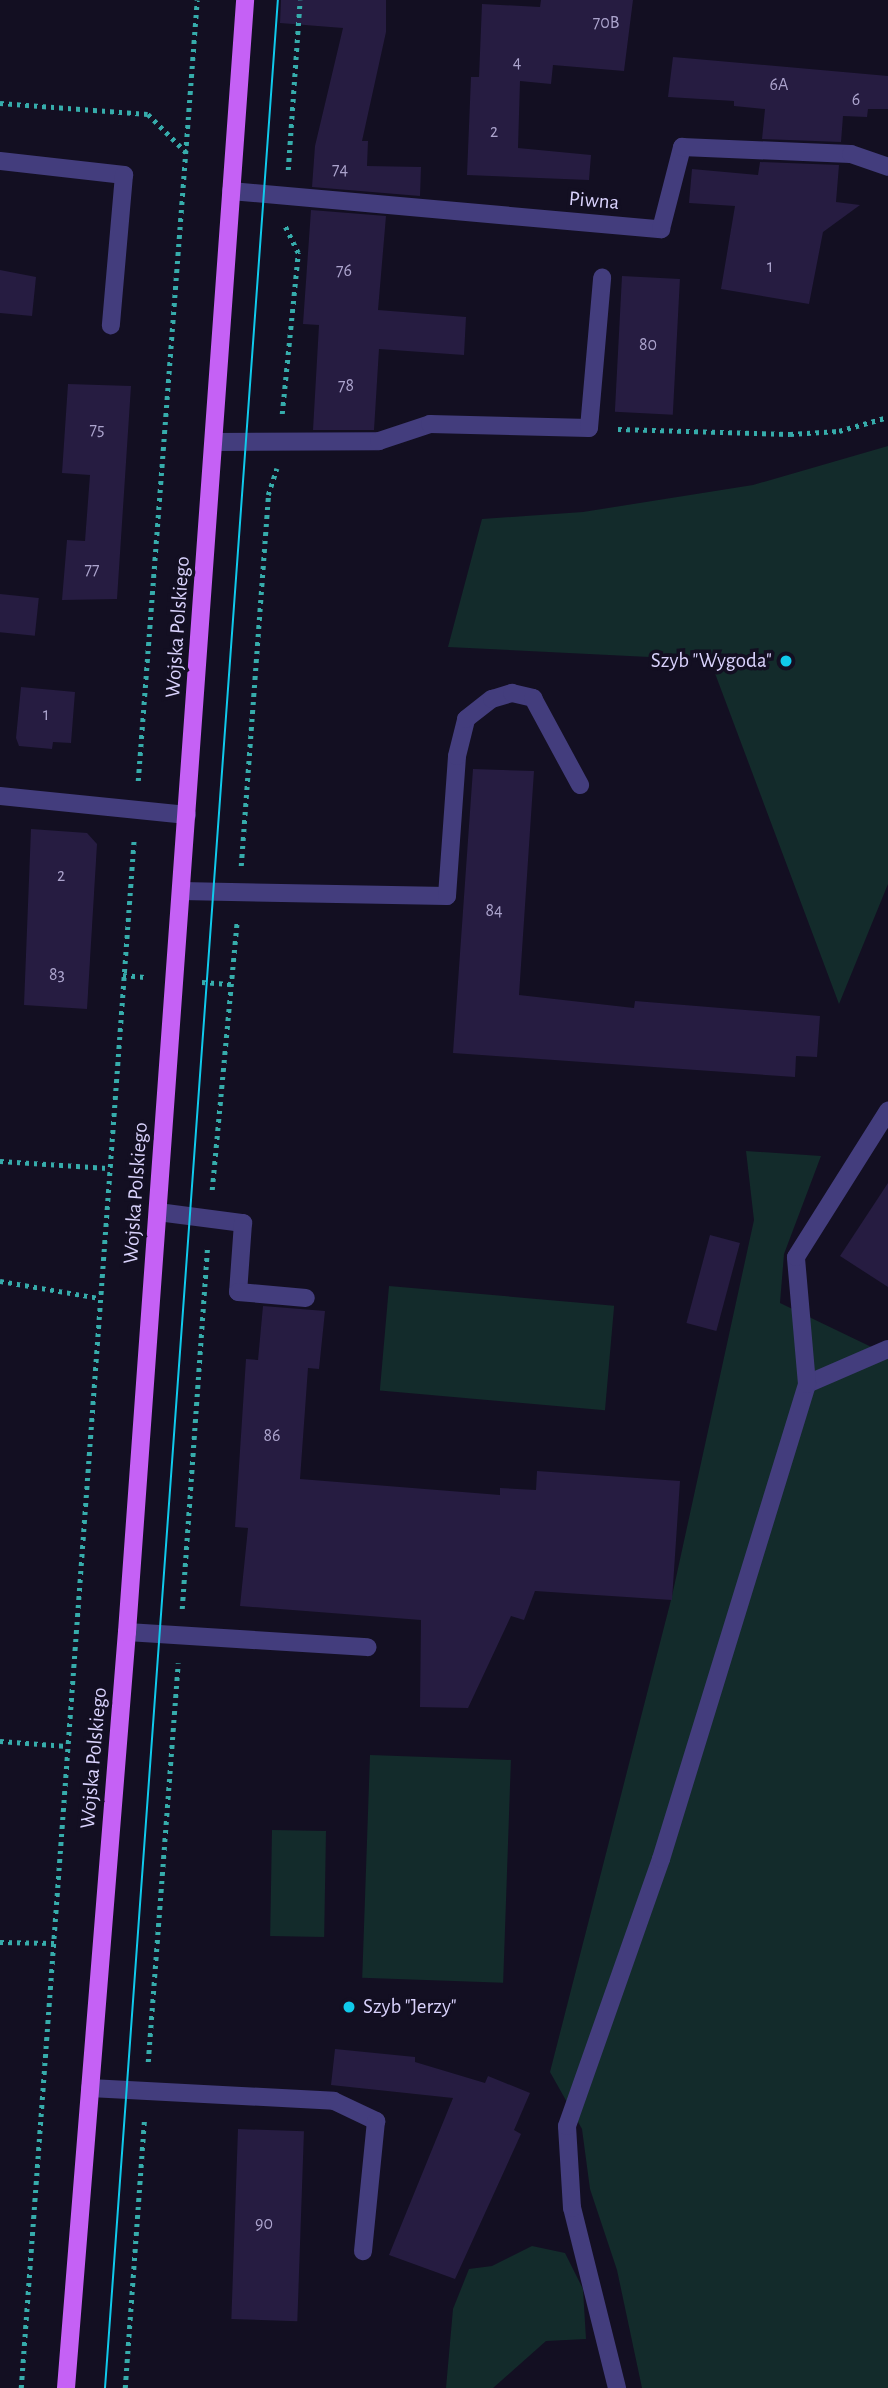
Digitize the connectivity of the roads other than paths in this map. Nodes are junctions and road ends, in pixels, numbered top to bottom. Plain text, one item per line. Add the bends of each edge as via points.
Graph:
1 (245, 0) edge
2 (0, 161) edge
3 (888, 167) edge
4 (231, 191) junction
5 (602, 278) dead end
6 (111, 325) dead end
7 (214, 442) junction
8 (580, 785) dead end
9 (0, 796) edge
10 (187, 815) junction
11 (181, 891) junction
12 (888, 1111) edge
13 (158, 1212) junction
14 (306, 1298) dead end
15 (888, 1349) edge
16 (807, 1384) junction
17 (127, 1632) junction
18 (368, 1647) dead end
19 (90, 2088) junction
20 (363, 2251) dead end
21 (66, 2388) edge
22 (617, 2388) edge

1 - 4 main road, Wojska Polskiego
2 - 6 street via 124,175
3 - 4 street, Piwna via 851,153 682,147 661,229
4 - 7 main road, Wojska Polskiego
5 - 7 street via 589,428 430,424 379,441
7 - 10 main road, Wojska Polskiego
8 - 11 street via 533,698 512,693 492,699 466,719 457,756 447,896
9 - 10 street
10 - 11 main road, Wojska Polskiego
11 - 13 main road, Wojska Polskiego
12 - 16 street via 796,1257
13 - 14 street via 243,1223 238,1292
13 - 17 main road, Wojska Polskiego
15 - 16 street
16 - 22 street via 661,1859 566,2126 572,2208
17 - 18 street
17 - 19 main road, Wojska Polskiego
19 - 20 street via 334,2101 376,2121
19 - 21 main road, Wojska Polskiego

